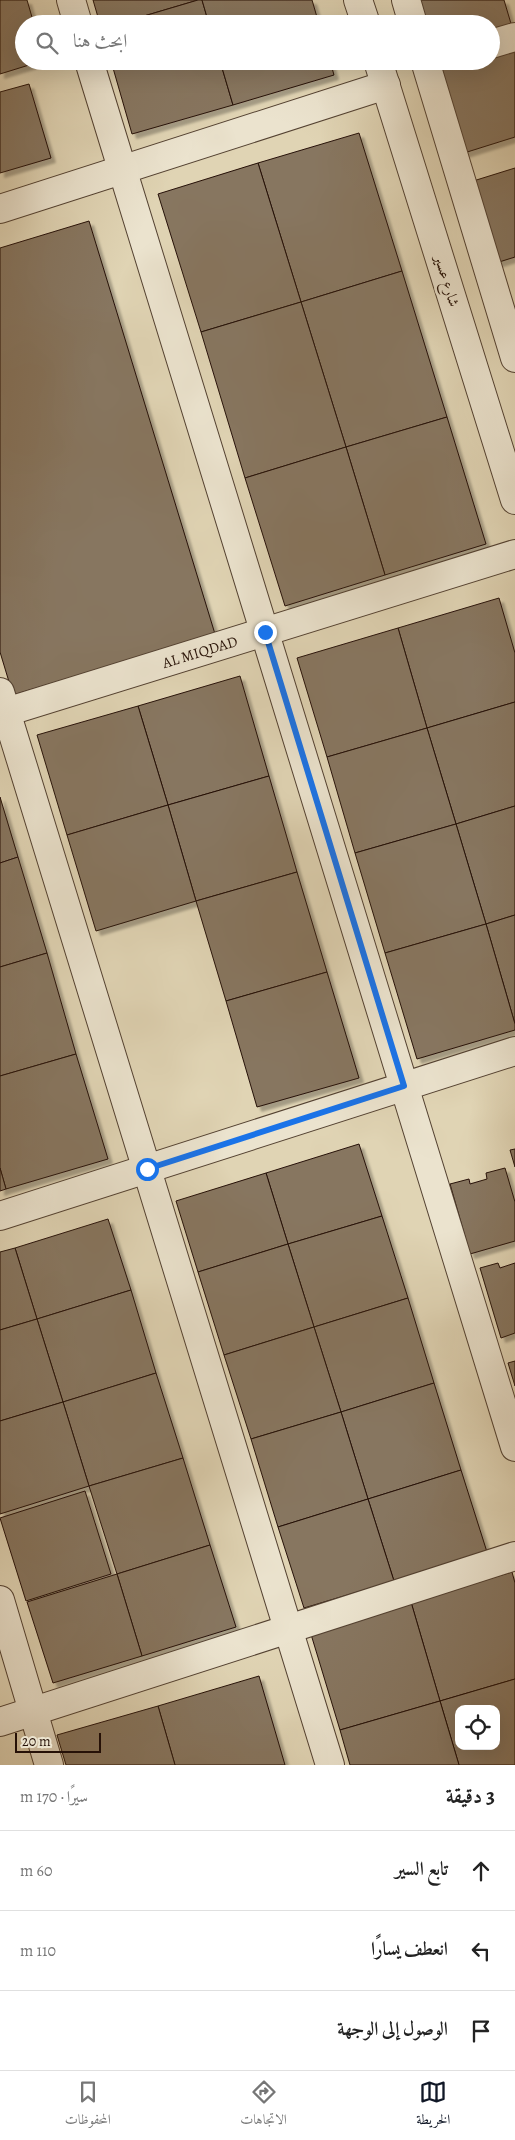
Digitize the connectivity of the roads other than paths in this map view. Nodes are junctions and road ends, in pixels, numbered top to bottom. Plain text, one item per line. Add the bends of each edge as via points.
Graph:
1 (71, 0) edge
2 (358, 0) edge
3 (406, 0) edge
4 (75, 15) edge
5 (363, 15) edge
6 (410, 15) edge
7 (515, 37) edge
8 (500, 41) edge
9 (92, 70) edge
10 (431, 70) edge
11 (382, 73) edge
12 (123, 170) junction
13 (0, 209) edge
14 (506, 298) edge
15 (515, 358) edge
16 (515, 500) edge
17 (515, 554) edge
18 (265, 632) junction
19 (2, 706) edge
20 (515, 1051) edge
21 (404, 1086) junction
22 (147, 1169) junction
23 (0, 1216) edge
24 (515, 1447) edge
25 (515, 1556) edge
26 (0, 1600) edge
27 (288, 1629) junction
28 (33, 1712) junction
29 (0, 1722) edge
30 (48, 1765) edge
31 (330, 1765) edge

1 - 4 street
2 - 5 street
3 - 6 street
7 - 8 street
9 - 12 street
10 - 14 street
11 - 12 street
11 - 16 street, شارع عسير
12 - 13 street
12 - 18 street
14 - 15 street
17 - 18 street, AL MIQDAD
18 - 19 street, AL MIQDAD
18 - 21 street
19 - 22 street
20 - 21 street
21 - 22 street
21 - 24 street
22 - 23 street
22 - 27 street
25 - 27 street
26 - 28 street
27 - 28 street
27 - 31 street
28 - 29 street
28 - 30 street

